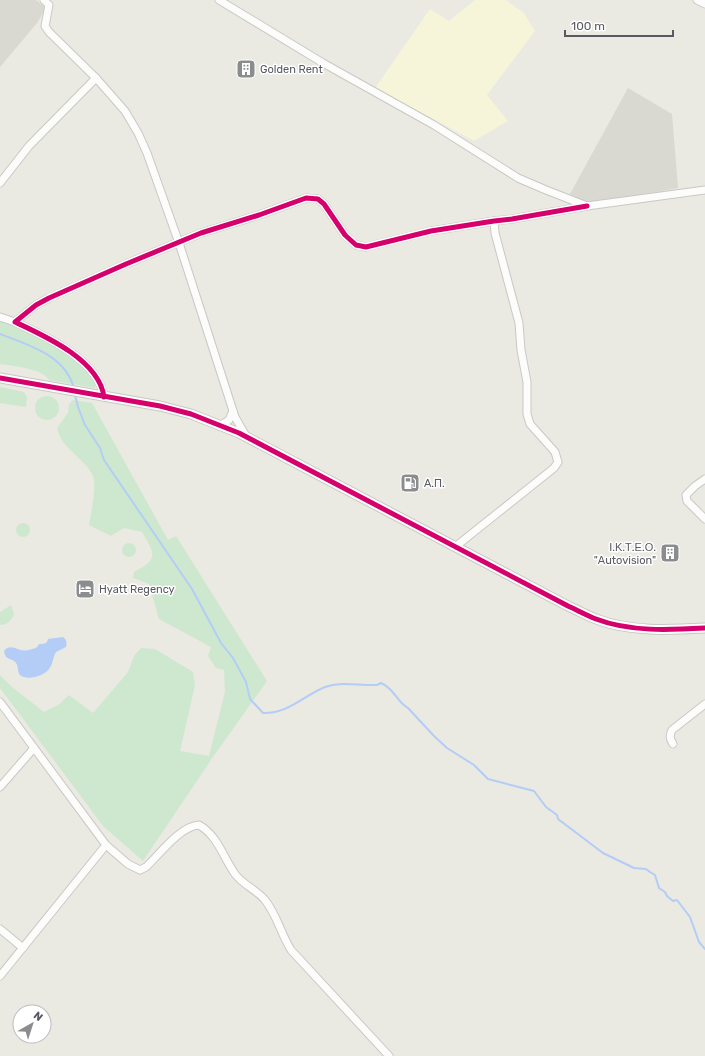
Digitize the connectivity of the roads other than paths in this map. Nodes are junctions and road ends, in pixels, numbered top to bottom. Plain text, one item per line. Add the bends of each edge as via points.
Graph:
1 (44, 0) edge
2 (219, 0) edge
3 (697, 0) edge
4 (705, 4) edge
5 (96, 78) junction
6 (0, 183) edge
7 (705, 190) edge
8 (587, 206) junction
9 (494, 221) junction
10 (179, 243) junction
11 (0, 317) edge
12 (15, 322) junction
13 (0, 378) edge
14 (104, 397) junction
15 (233, 411) junction
16 (221, 425) junction
17 (247, 438) junction
18 (705, 479) edge
19 (705, 519) edge
20 (455, 547) junction
21 (705, 628) edge
22 (0, 702) edge
23 (705, 704) edge
24 (673, 744) dead end
25 (34, 748) junction
26 (0, 787) edge
27 (106, 845) junction
28 (0, 929) edge
29 (23, 948) junction
30 (0, 976) edge
31 (389, 1056) edge

1 - 5 street via 50,5 45,26 49,32
2 - 8 street via 323,63 434,125 518,178
3 - 4 street
5 - 6 street via 29,146
5 - 10 street via 125,111 138,132
7 - 8 street
8 - 9 street
9 - 10 street via 431,231 361,247 345,235 324,204 318,199 306,198
9 - 20 street via 494,233 519,323 527,382 527,414 530,424 555,452 558,462 554,468
10 - 12 street via 49,298
10 - 15 street
11 - 12 street
12 - 14 street via 42,335 82,361 100,382
13 - 14 street
14 - 16 street via 160,406
15 - 16 street via 229,420
15 - 17 street
16 - 17 street
17 - 20 street
18 - 19 street via 686,495 687,501
20 - 21 street via 596,619 658,630
22 - 25 street
23 - 24 street via 672,730 670,739
25 - 26 street
25 - 27 street
27 - 29 street
27 - 31 street via 128,864 140,870 146,868 172,840 190,826 199,825 206,829 218,843 236,875 266,901 291,950
28 - 29 street
29 - 30 street

